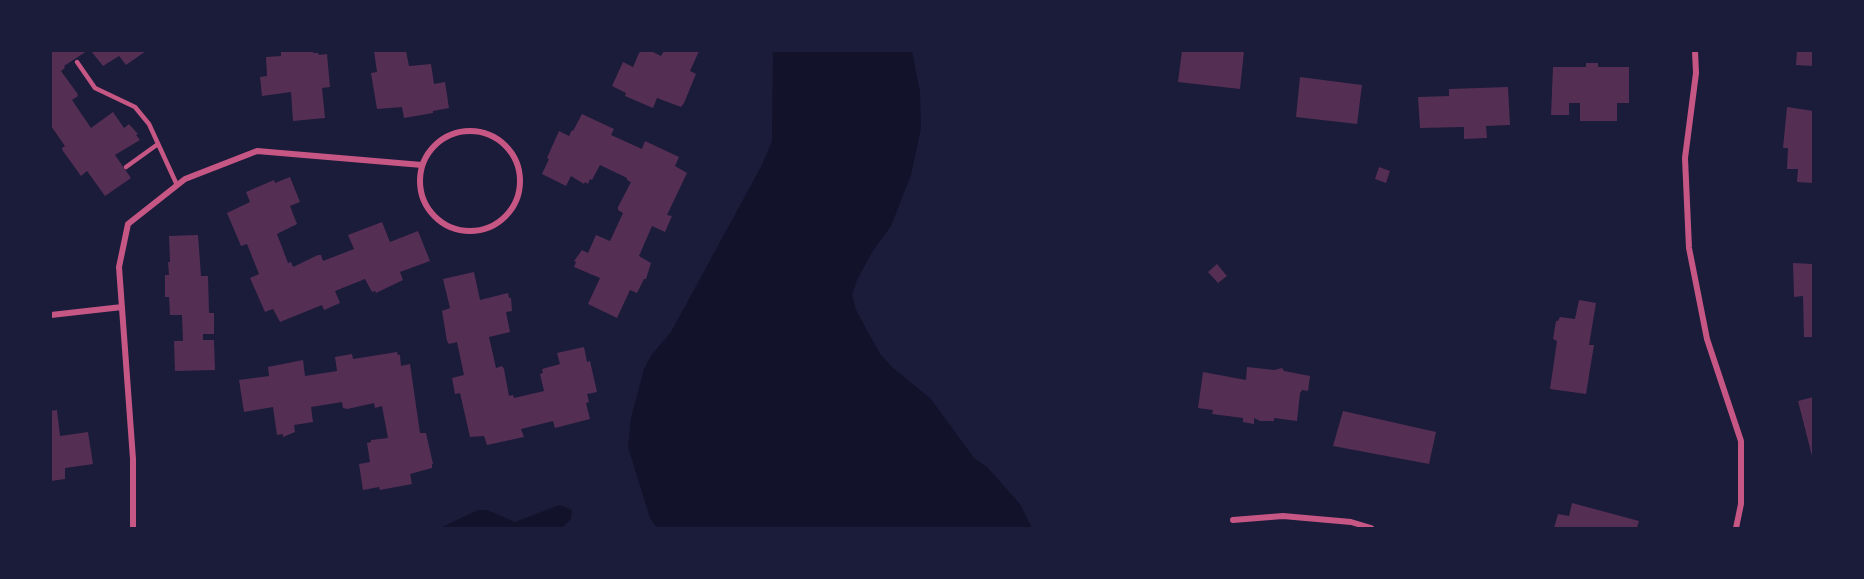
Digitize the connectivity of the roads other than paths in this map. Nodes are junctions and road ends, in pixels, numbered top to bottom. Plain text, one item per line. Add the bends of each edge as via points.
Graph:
1 (1695, 51) edge
2 (77, 62) dead end
3 (158, 144) junction
4 (422, 165) junction
5 (126, 167) dead end
6 (177, 185) junction
7 (122, 307) junction
8 (51, 315) edge
9 (1233, 520) dead end
10 (133, 528) edge
11 (1371, 528) edge
12 (1736, 528) edge

1 - 12 street via 1696,73 1685,158 1689,248 1707,339 1741,441 1741,504
2 - 3 lane via 95,88 135,106
3 - 5 lane
3 - 6 lane
4 - 4 street via 424,201 434,216 467,231 501,220 513,206 519,189 519,170 512,153 499,140 482,132 463,131 446,137 431,149
4 - 6 street via 257,151
6 - 7 street via 128,224 119,267
7 - 8 street
7 - 10 street via 133,459
9 - 11 street via 1283,516 1352,522

